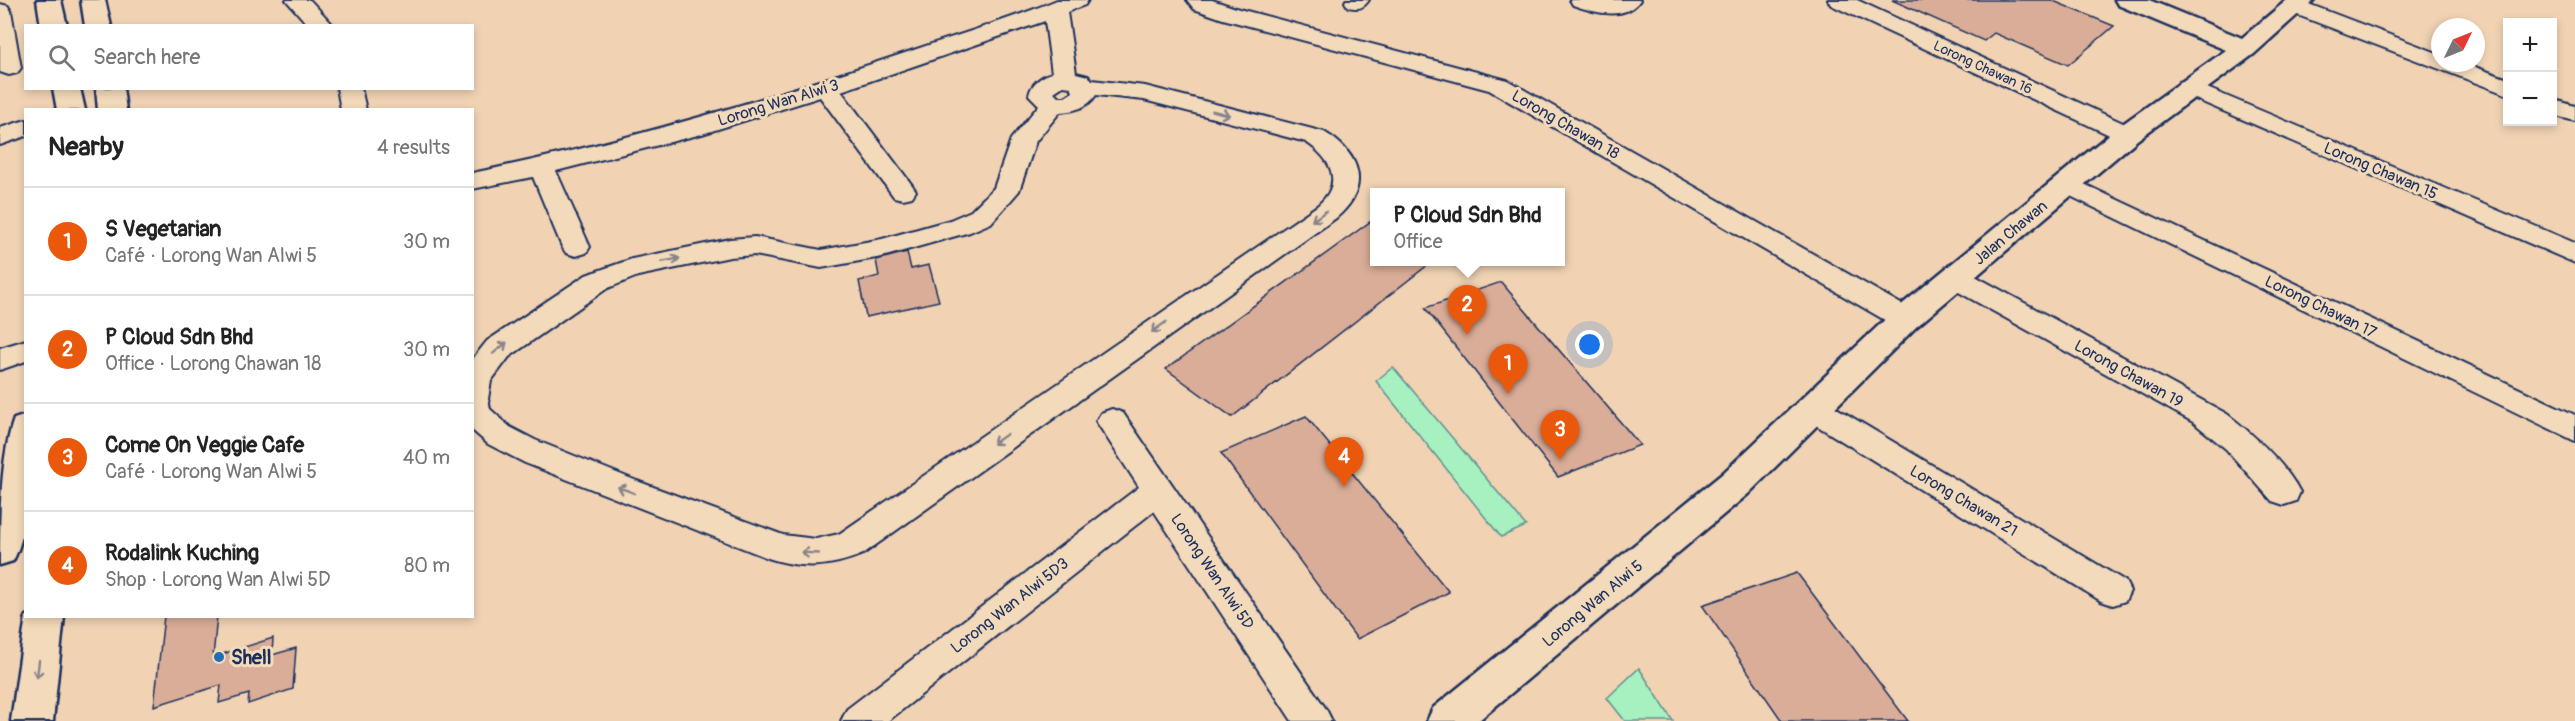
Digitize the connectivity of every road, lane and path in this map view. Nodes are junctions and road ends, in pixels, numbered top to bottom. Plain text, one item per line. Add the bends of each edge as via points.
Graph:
1 (49, 0) edge
2 (93, 0) edge
3 (297, 0) edge
4 (1198, 0) edge
5 (1581, 0) edge
6 (1839, 0) edge
7 (2127, 0) edge
8 (2298, 3) edge
9 (1619, 4) edge
10 (1066, 5) edge
11 (0, 11) edge
12 (54, 24) edge
13 (98, 24) edge
14 (321, 24) edge
15 (2245, 48) junction
16 (2431, 59) edge
17 (9, 68) dead end
18 (2465, 72) edge
19 (1076, 83) junction
20 (2503, 86) edge
21 (2188, 87) junction
22 (826, 88) junction
23 (66, 90) edge
24 (109, 90) edge
25 (349, 90) edge
26 (2557, 107) edge
27 (70, 108) edge
28 (112, 108) edge
29 (354, 108) edge
30 (2575, 114) edge
31 (24, 128) edge
32 (2127, 134) junction
33 (0, 137) edge
34 (542, 168) junction
35 (474, 181) edge
36 (2067, 184) junction
37 (903, 191) dead end
38 (576, 247) dead end
39 (2575, 254) edge
40 (1956, 278) junction
41 (1905, 319) junction
42 (24, 351) edge
43 (0, 359) edge
44 (474, 385) edge
45 (474, 400) edge
46 (1814, 409) junction
47 (1112, 421) dead end
48 (2575, 429) edge
49 (24, 437) edge
50 (1735, 484) joint
51 (1159, 489) junction
52 (2284, 492) dead end
53 (0, 550) edge
54 (2113, 591) dead end
55 (45, 618) edge
56 (32, 721) edge
57 (860, 721) edge
58 (1313, 721) edge
59 (1448, 721) edge

1 - 12 street
2 - 13 street
3 - 14 street
4 - 41 street, Lorong Chawan 18 via 1231,14 1498,85
5 - 9 street
6 - 32 street, Lorong Chawan 16
7 - 15 street
8 - 15 street, Jalan Chawan
8 - 16 street
10 - 19 street
10 - 22 street, Lorong Wan Alwi 3
11 - 17 street
15 - 21 street, Jalan Chawan
18 - 20 street
44 -> 19 street via 487,360 498,349 596,282 644,266 755,246 821,259 853,255 942,233 981,217 1006,191 1024,139 1053,104 1082,99 1086,93
19 -> 45 street via 1165,98 1315,137 1336,153 1348,184 1346,193 851,544 824,554 795,552 612,485 511,443 479,417
21 - 32 street, Jalan Chawan
21 - 39 street, Lorong Chawan 15
22 - 34 street, Lorong Wan Alwi 3
22 - 37 street
23 - 27 street
24 - 28 street
25 - 29 street
26 - 30 street
31 - 33 street
32 - 36 street, Jalan Chawan
34 - 35 street, Lorong Wan Alwi 3
34 - 38 street
36 - 40 street, Jalan Chawan
36 - 48 street, Lorong Chawan 17
40 - 41 street, Jalan Chawan
40 - 52 street, Lorong Chawan 19 via 2219,424 2244,444
41 - 46 street, Jalan Chawan
42 - 43 street
46 - 50 street, Jalan Chawan
46 - 54 street, Lorong Chawan 21
47 - 51 street, Lorong Wan Alwi 5D
49 - 53 street
50 - 59 street, Lorong Wan Alwi 5
51 - 57 street, Lorong Wan Alwi 5D3
51 - 58 street, Lorong Wan Alwi 5D
55 -> 56 street

